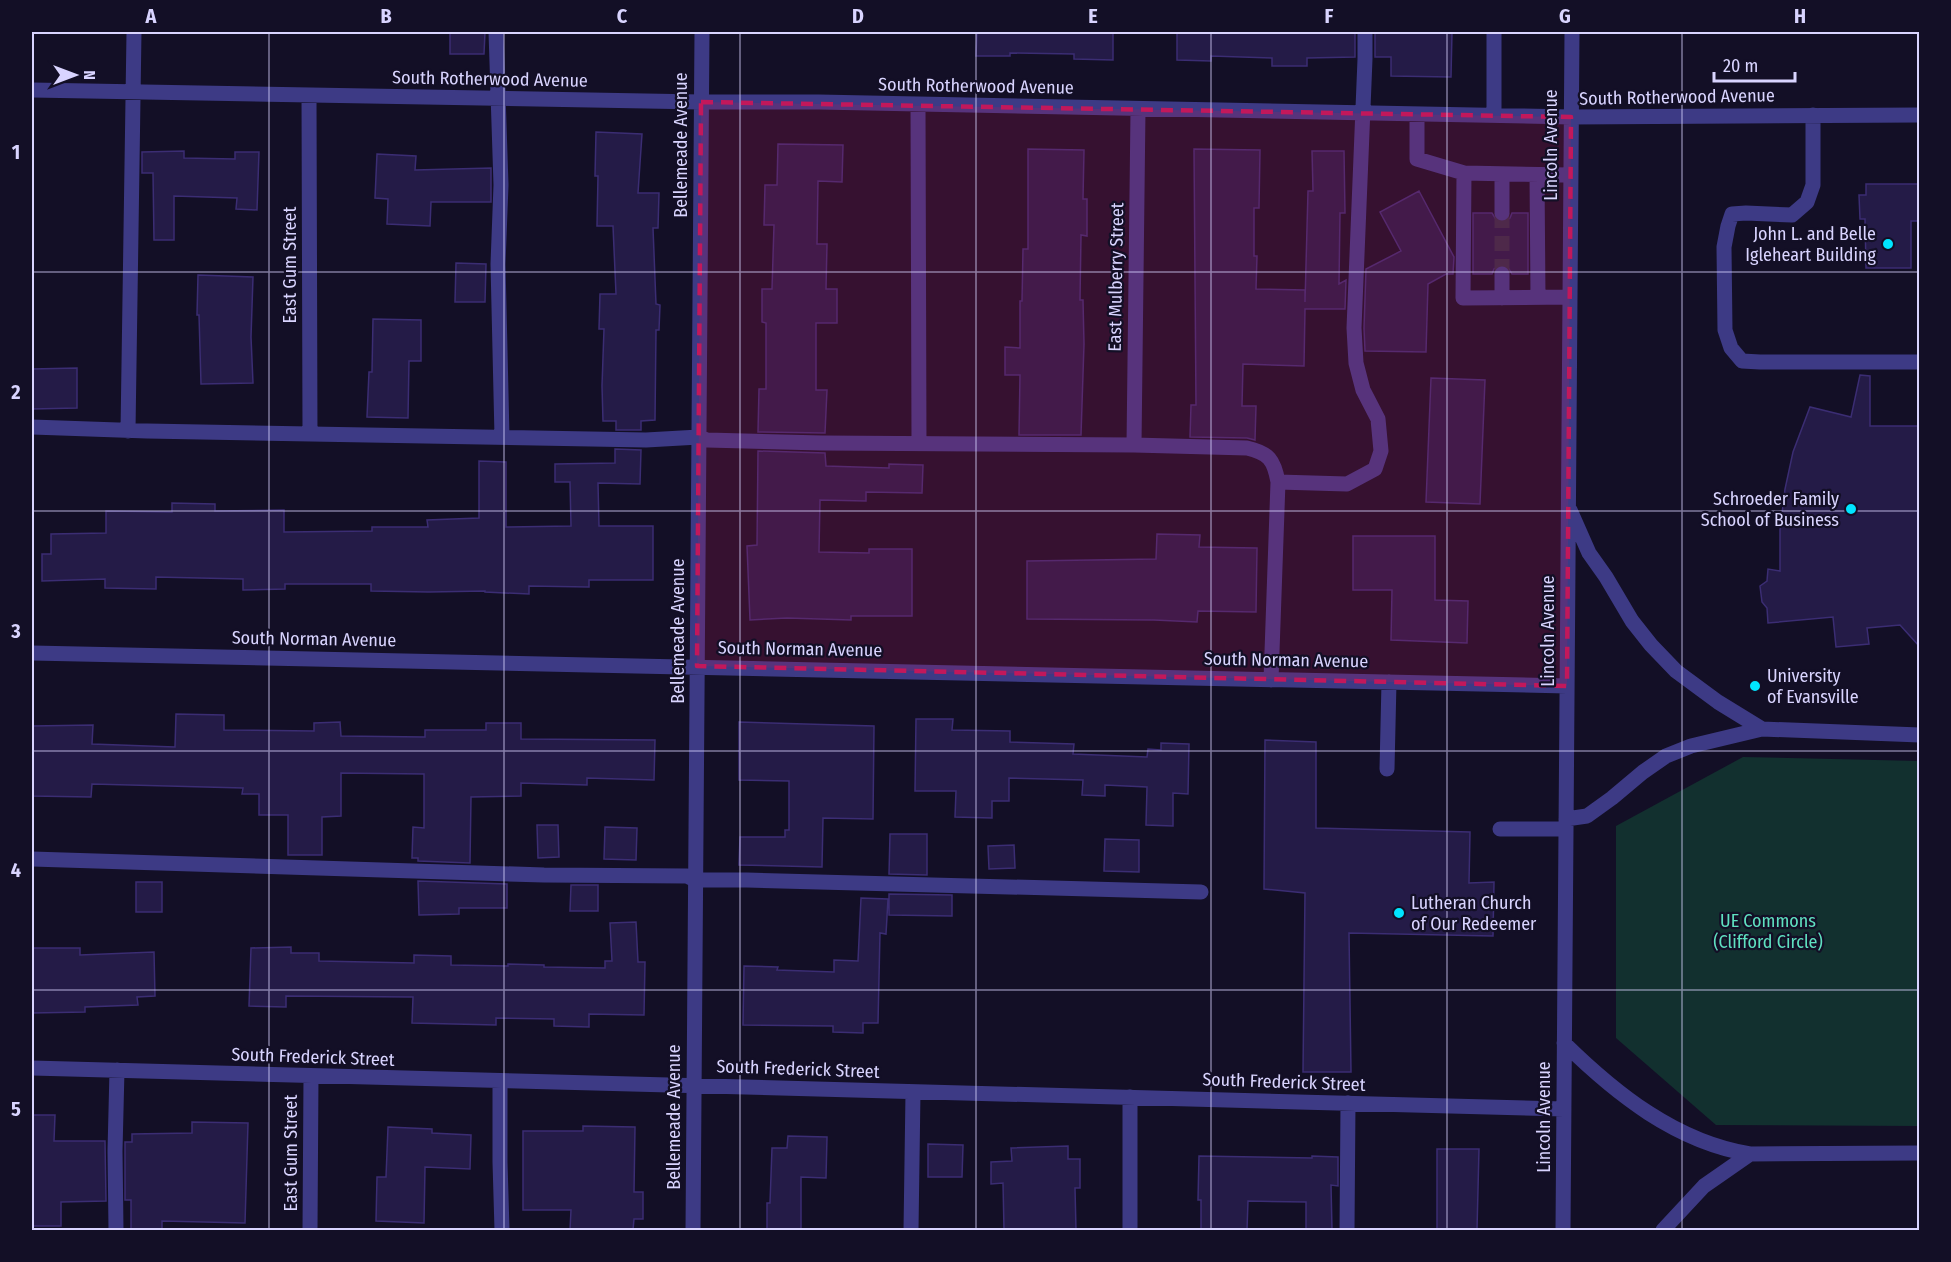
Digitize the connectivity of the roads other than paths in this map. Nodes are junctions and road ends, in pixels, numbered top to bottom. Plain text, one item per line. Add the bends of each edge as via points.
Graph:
1 (134, 32) edge
2 (496, 32) edge
3 (702, 32) edge
4 (1365, 32) edge
5 (1494, 32) edge
6 (1572, 32) edge
7 (32, 90) edge
8 (133, 92) junction
9 (309, 95) junction
10 (498, 98) junction
11 (701, 102) junction
12 (918, 105) junction
13 (1138, 110) junction
14 (1363, 114) junction
15 (1416, 115) junction
16 (1494, 115) junction
17 (1813, 115) junction
18 (1920, 115) edge
19 (1571, 117) junction
20 (1464, 173) junction
21 (1502, 175) junction
22 (1537, 175) junction
23 (1570, 175) junction
24 (1502, 213) tunnel mouth
25 (1502, 274) tunnel mouth
26 (1538, 297) junction
27 (1569, 297) junction
28 (1502, 298) junction
29 (1920, 362) edge
30 (32, 427) edge
31 (128, 430) junction
32 (310, 435) junction
33 (502, 437) junction
34 (699, 437) junction
35 (919, 444) junction
36 (1134, 445) junction
37 (1278, 482) junction
38 (1568, 504) junction
39 (32, 653) edge
40 (697, 666) junction
41 (1271, 680) junction
42 (1389, 682) junction
43 (1567, 686) junction
44 (1762, 729) junction
45 (1920, 735) edge
46 (1387, 770) dead end
47 (1566, 824) junction
48 (1500, 829) dead end
49 (32, 860) edge
50 (695, 880) junction
51 (1201, 892) dead end
52 (1564, 1043) junction
53 (32, 1068) edge
54 (117, 1070) junction
55 (311, 1076) junction
56 (500, 1081) junction
57 (694, 1086) junction
58 (913, 1092) junction
59 (1130, 1097) junction
60 (1348, 1103) junction
61 (1564, 1109) junction
62 (1920, 1152) edge
63 (1750, 1154) junction
64 (116, 1230) edge
65 (310, 1230) edge
66 (502, 1230) edge
67 (693, 1230) edge
68 (911, 1230) edge
69 (1130, 1230) edge
70 (1347, 1230) edge
71 (1563, 1230) edge
72 (1663, 1230) edge

1 - 8 street
2 - 10 street
3 - 11 street, Bellemeade Avenue
4 - 14 street
5 - 16 street
6 - 19 street, Lincoln Avenue
7 - 8 street, South Rotherwood Avenue
8 - 9 street, South Rotherwood Avenue
8 - 31 street
9 - 10 street, South Rotherwood Avenue
9 - 32 street, East Gum Street
10 - 11 street, South Rotherwood Avenue
10 - 33 street
11 - 12 street, South Rotherwood Avenue
11 - 34 street, Bellemeade Avenue
12 - 13 street, South Rotherwood Avenue
12 - 35 street
13 - 14 street, South Rotherwood Avenue
13 - 36 street, East Mulberry Street
14 - 15 street, South Rotherwood Avenue
14 - 37 street via 1354,328 1356,363 1377,419 1381,451 1375,469 1347,484
15 - 16 street, South Rotherwood Avenue
15 - 20 street via 1416,159
16 - 19 street, South Rotherwood Avenue
17 - 18 street, South Rotherwood Avenue
17 - 19 street, South Rotherwood Avenue
17 - 29 street via 1813,185 1808,202 1792,216 1732,214 1724,248 1725,330 1731,348 1742,361
19 - 23 street, Lincoln Avenue
20 - 21 street
20 - 28 street via 1463,298
21 - 22 street
21 - 24 street
22 - 23 street
22 - 26 street
23 - 27 street, Lincoln Avenue
25 - 28 street
26 - 27 street
26 - 28 street
27 - 38 street, Lincoln Avenue
30 - 31 street
31 - 32 street
32 - 33 street
33 - 34 street
34 - 35 street
34 - 40 street, Bellemeade Avenue
35 - 36 street
36 - 37 street via 1260,451 1268,456
37 - 41 street
38 - 43 street, Lincoln Avenue
38 - 44 street via 1589,553 1651,645 1676,671
39 - 40 street, South Norman Avenue
40 - 41 street, South Norman Avenue
40 - 50 street, Bellemeade Avenue
41 - 42 street, South Norman Avenue
42 - 43 street, South Norman Avenue
42 - 46 street
43 - 47 street, Lincoln Avenue
44 - 45 street
44 - 47 street via 1666,756 1587,816
47 - 48 street
47 - 52 street, Lincoln Avenue
49 - 50 street via 687,876
50 - 51 street
50 - 57 street, Bellemeade Avenue
52 - 61 street, Lincoln Avenue
52 - 63 street via 1608,1083 1674,1129 1724,1150
53 - 54 street, South Frederick Street
54 - 55 street, South Frederick Street
54 - 64 street
55 - 56 street, South Frederick Street
55 - 65 street, East Gum Street
56 - 57 street, South Frederick Street
56 - 66 street
57 - 58 street, South Frederick Street
57 - 67 street, Bellemeade Avenue
58 - 59 street, South Frederick Street
58 - 68 street
59 - 60 street, South Frederick Street
59 - 69 street
60 - 61 street, South Frederick Street
60 - 70 street
61 - 71 street, Lincoln Avenue
62 - 63 street
63 - 72 street via 1704,1186

